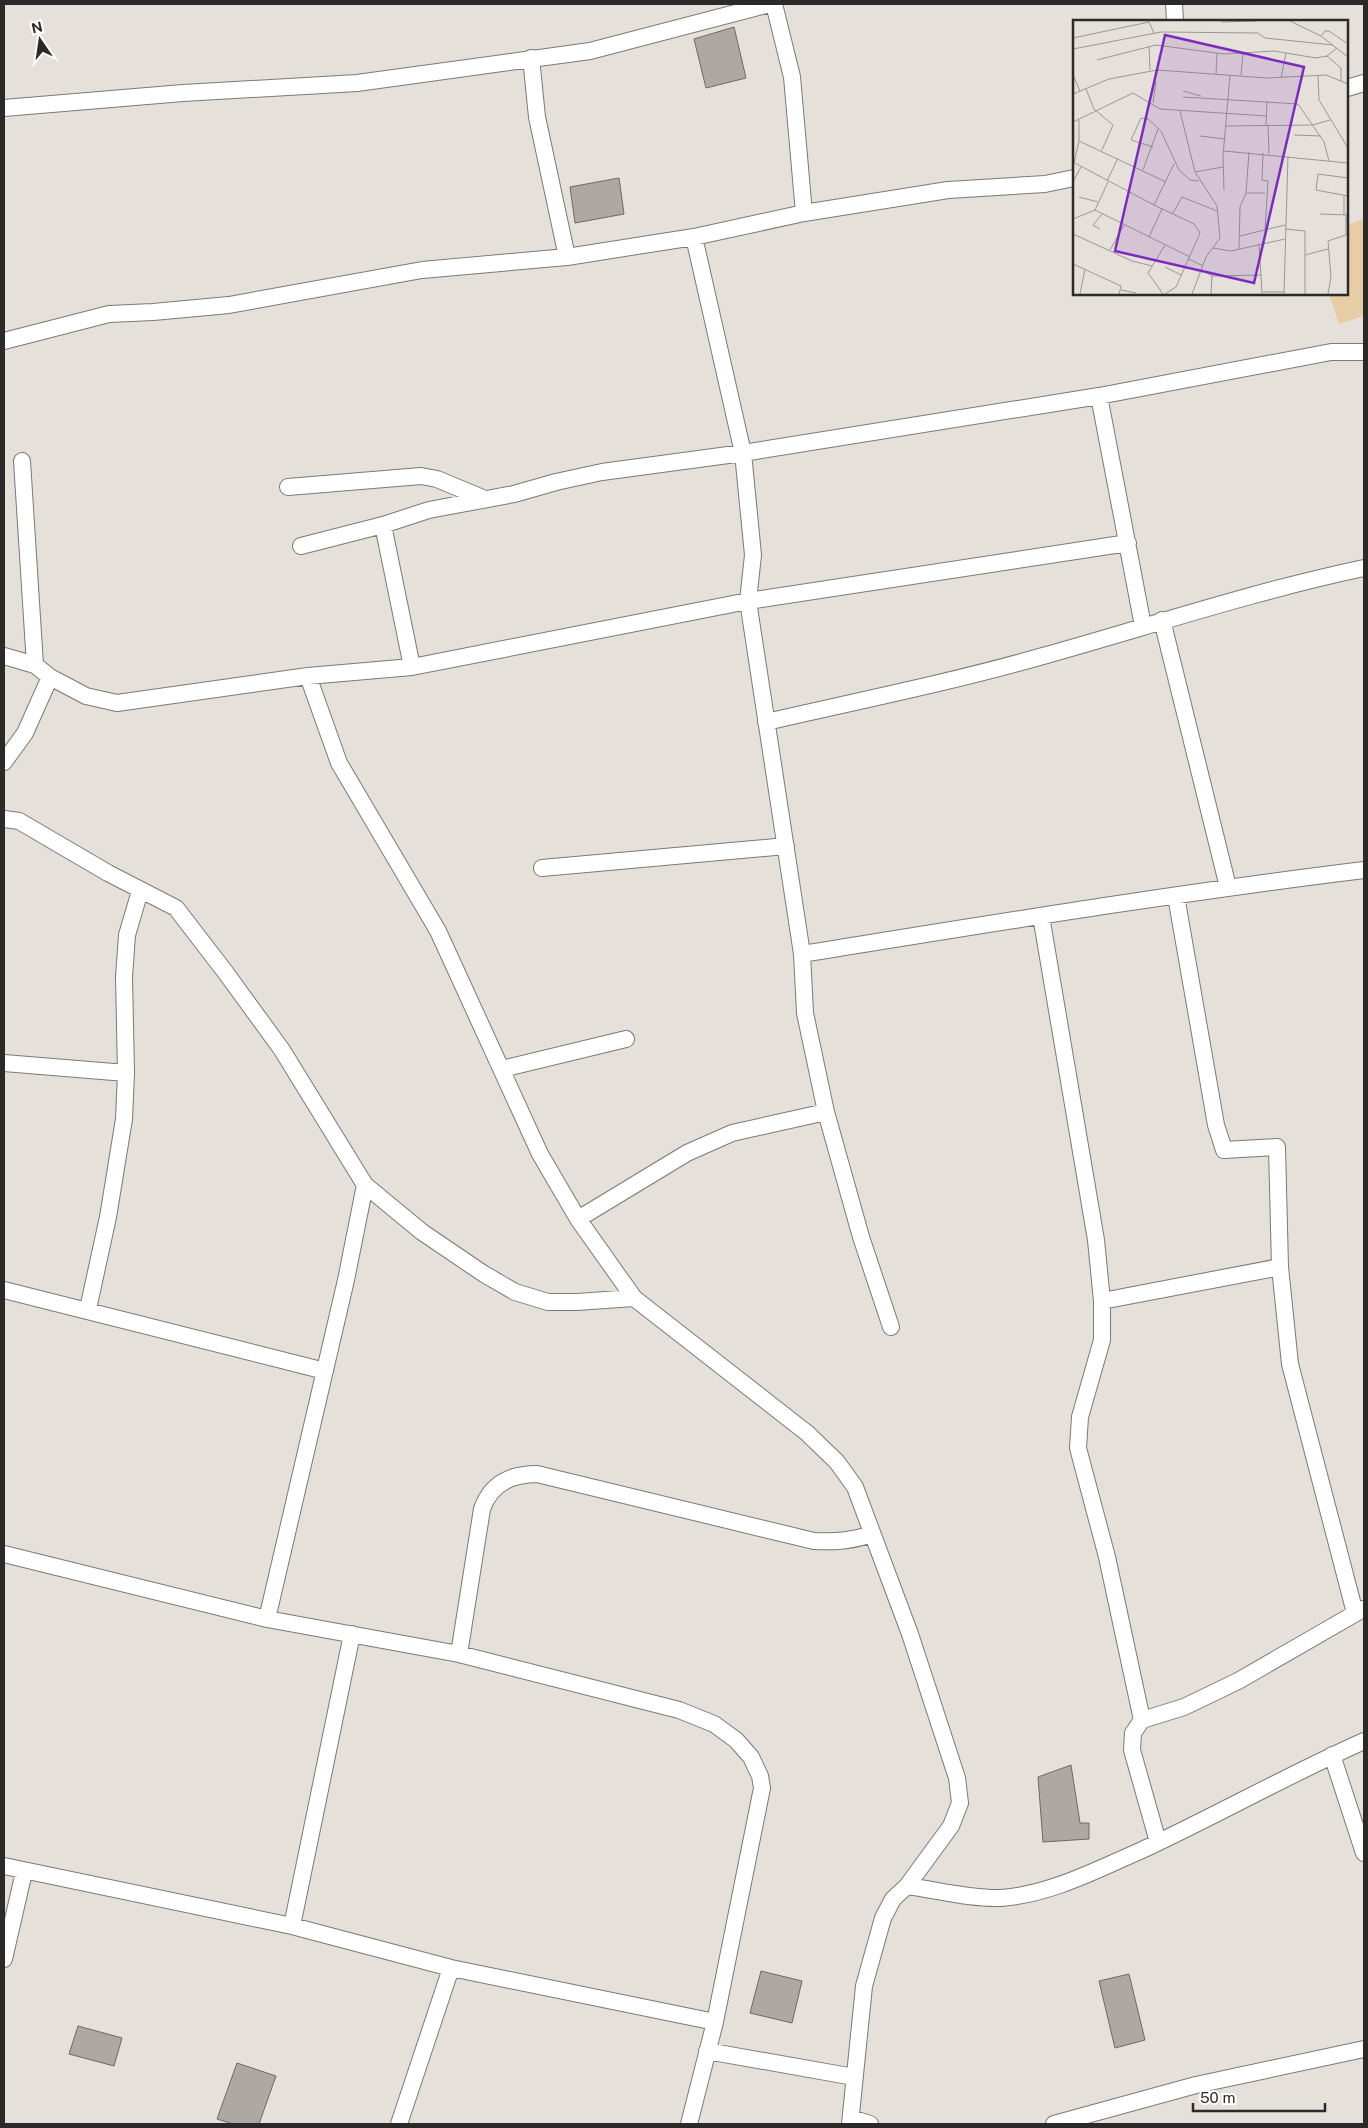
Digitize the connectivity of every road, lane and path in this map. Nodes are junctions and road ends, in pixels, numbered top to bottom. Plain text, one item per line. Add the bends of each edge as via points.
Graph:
1 (770, 4) edge
2 (774, 4) edge
3 (1174, 4) edge
4 (1175, 20) edge
5 (532, 58) junction
6 (1364, 83) edge
7 (1348, 88) edge
8 (4, 108) edge
9 (1073, 178) edge
10 (804, 213) junction
11 (694, 238) junction
12 (568, 257) junction
13 (4, 340) edge
14 (1364, 352) edge
15 (1099, 396) junction
16 (743, 453) junction
17 (22, 461) dead end
18 (288, 487) dead end
19 (485, 499) junction
20 (383, 525) junction
21 (1128, 543) junction
22 (302, 546) dead end
23 (1364, 568) edge
24 (748, 601) junction
25 (1162, 620) junction
26 (1143, 626) junction
27 (4, 656) edge
28 (35, 666) junction
29 (412, 667) junction
30 (50, 676) junction
31 (308, 676) junction
32 (766, 722) junction
33 (4, 762) edge
34 (4, 819) edge
35 (786, 846) junction
36 (542, 868) dead end
37 (1364, 870) edge
38 (1228, 886) junction
39 (140, 891) junction
40 (1176, 896) junction
41 (1041, 916) junction
42 (802, 954) junction
43 (626, 1039) dead end
44 (4, 1063) edge
45 (502, 1070) junction
46 (126, 1072) junction
47 (826, 1112) junction
48 (365, 1185) junction
49 (578, 1219) junction
50 (1280, 1267) junction
51 (4, 1290) edge
52 (634, 1298) junction
53 (1102, 1301) junction
54 (88, 1309) junction
55 (891, 1327) dead end
56 (325, 1371) junction
57 (872, 1534) junction
58 (4, 1554) edge
59 (1359, 1610) edge
60 (267, 1619) junction
61 (352, 1634) junction
62 (459, 1654) junction
63 (1142, 1720) junction
64 (1364, 1741) edge
65 (1332, 1755) junction
66 (1158, 1842) junction
67 (1364, 1854) edge
68 (4, 1866) edge
69 (24, 1872) junction
70 (906, 1886) junction
71 (292, 1926) junction
72 (4, 1959) edge
73 (451, 1968) junction
74 (715, 2022) junction
75 (1364, 2049) edge
76 (707, 2050) junction
77 (854, 2077) junction
78 (851, 2121) edge
79 (399, 2124) edge
80 (689, 2124) edge
81 (870, 2124) edge
82 (1054, 2124) edge

1 - 5 street via 590,51
2 - 10 street via 792,77
3 - 4 street
5 - 8 street via 357,83
5 - 12 street via 537,117
6 - 7 street
9 - 10 street via 1045,184 948,190
10 - 11 street
11 - 12 street
11 - 16 street
12 - 13 street via 422,270 228,304 109,314
14 - 15 street via 1331,352
15 - 16 street
15 - 21 street
16 - 19 street via 602,472
16 - 24 street via 753,554
17 - 28 street
18 - 19 street via 421,476 437,479
19 - 20 street via 429,510
20 - 22 street
20 - 29 street
21 - 24 street
21 - 26 street
23 - 25 street via 1310,579
24 - 29 street
24 - 32 street
25 - 26 street
25 - 38 street
26 - 32 street via 1002,668
27 - 28 street
28 - 30 street
29 - 31 street
30 - 31 street via 86,696 117,703
30 - 33 street via 25,734
31 - 45 street via 339,763 438,931
32 - 35 street
34 - 39 street via 19,822
35 - 36 street
35 - 42 street
37 - 38 street
38 - 40 street
39 - 46 street via 127,935 124,976
39 - 48 street via 176,908 226,973 282,1050
40 - 41 street
40 - 50 street via 1216,1125 1224,1150 1276,1147
41 - 42 street
41 - 53 street via 1096,1240
42 - 47 street via 805,1012
43 - 45 street
44 - 46 street
45 - 49 street via 540,1154
46 - 54 street via 124,1119 108,1217
47 - 49 street via 732,1133 687,1153
47 - 55 street via 855,1218
48 - 52 street via 422,1232 515,1292 548,1302
48 - 56 street
49 - 52 street
50 - 53 street
50 - 59 street via 1290,1364
51 - 54 street
52 - 57 street via 807,1433 837,1462 855,1488
53 - 63 street via 1102,1340 1080,1417 1078,1448 1107,1557
54 - 56 street
56 - 60 street
57 - 62 street via 840,1542 814,1541 537,1474 510,1478 490,1491 482,1509
57 - 70 street via 910,1634 957,1778 960,1803 951,1826
58 - 60 street
59 - 63 street via 1238,1681 1184,1707
60 - 61 street
61 - 62 street
61 - 71 street
62 - 74 street via 679,1710 714,1724 736,1740 751,1757 762,1788
63 - 66 street via 1133,1733 1132,1750
64 - 65 street
65 - 66 street
65 - 67 street
66 - 70 street via 1083,1876 1030,1893 1000,1898
68 - 69 street
69 - 71 street
69 - 72 street
70 - 77 street via 893,1899 883,1918 864,1986
71 - 73 street
73 - 74 street
73 - 79 street
74 - 76 street
75 - 82 street via 1196,2086
76 - 77 street
76 - 80 street
77 - 78 street
78 - 81 street

